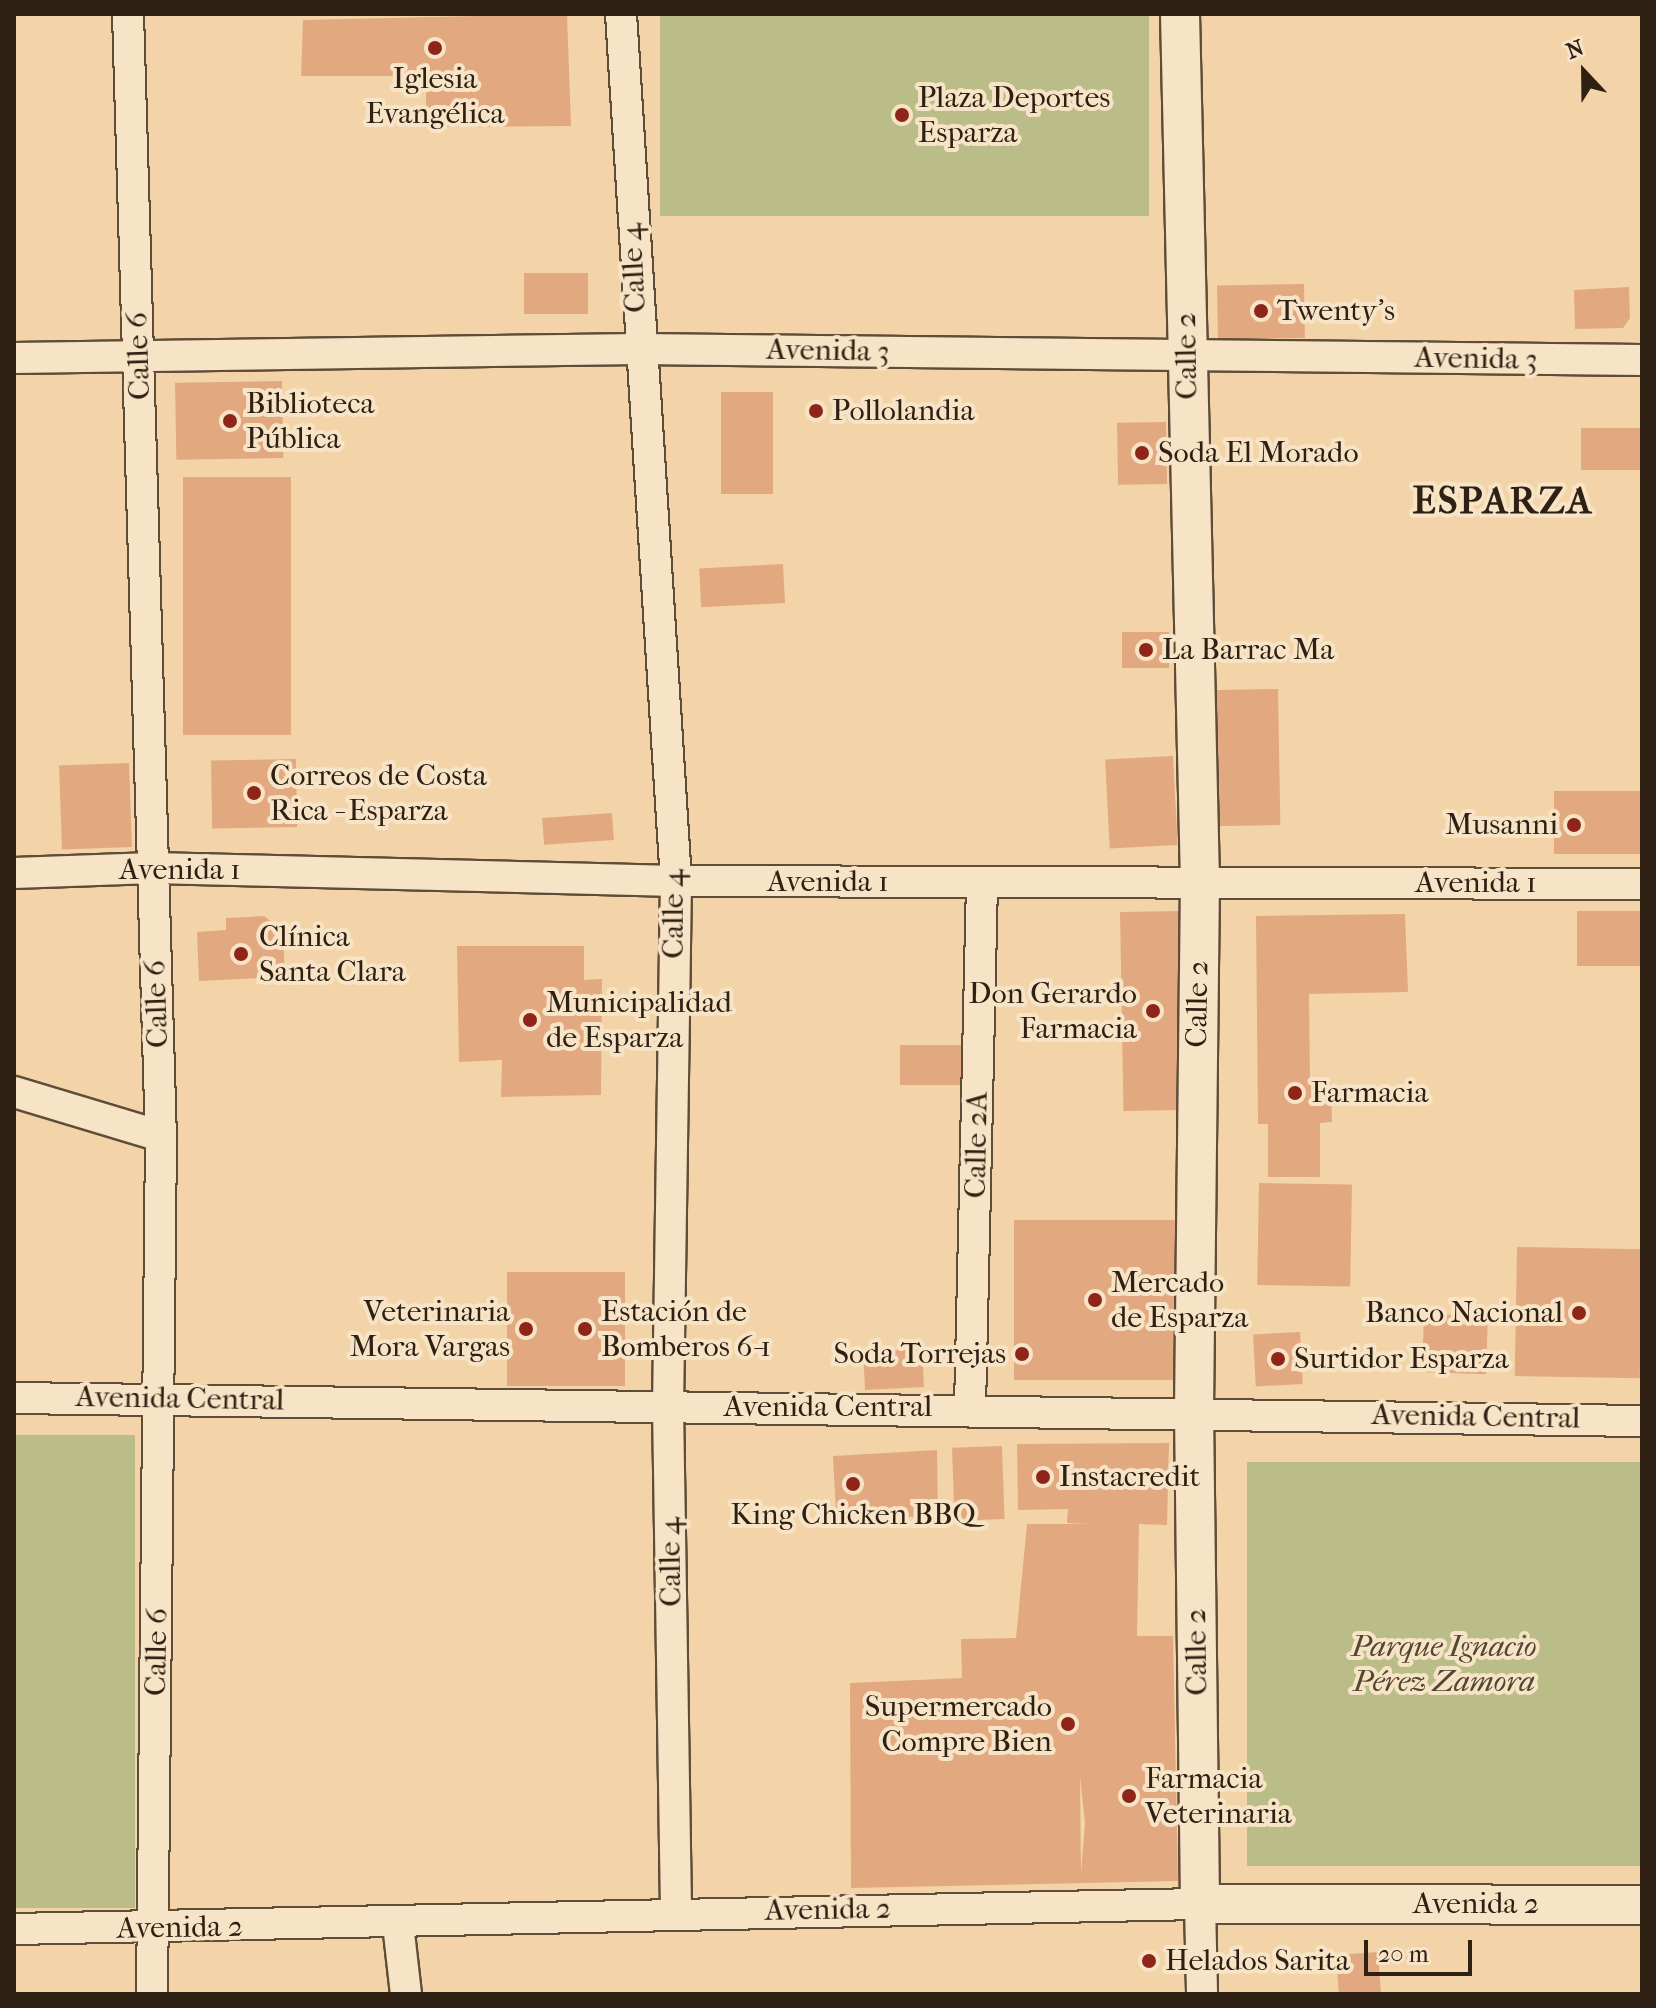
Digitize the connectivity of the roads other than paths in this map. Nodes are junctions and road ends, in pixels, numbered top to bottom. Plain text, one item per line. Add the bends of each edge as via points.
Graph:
1 (128, 14) edge
2 (621, 14) edge
3 (1180, 14) edge
4 (639, 349) junction
5 (1187, 356) junction
6 (14, 358) edge
7 (139, 358) junction
8 (1642, 360) edge
9 (153, 868) junction
10 (14, 873) edge
11 (676, 881) junction
12 (1200, 881) junction
13 (982, 882) junction
14 (1642, 884) edge
15 (14, 1092) edge
16 (161, 1136) junction
17 (14, 1398) edge
18 (161, 1398) junction
19 (668, 1406) junction
20 (970, 1408) junction
21 (1194, 1411) junction
22 (1642, 1421) edge
23 (1200, 1904) junction
24 (1642, 1905) edge
25 (676, 1912) junction
26 (398, 1924) junction
27 (14, 1929) edge
28 (154, 1929) junction
29 (152, 1994) edge
30 (406, 1994) edge
31 (1202, 1994) edge

1 - 7 street, Calle 6
2 - 4 street, Calle 4
3 - 5 street, Calle 2
4 - 5 street, Avenida 3
4 - 7 street, Avenida 3
4 - 11 street, Calle 4
5 - 8 street, Avenida 3
5 - 12 street, Calle 2
6 - 7 street, Avenida 3
7 - 9 street, Calle 6
9 - 10 street, Avenida 1
9 - 11 street, Avenida 1
9 - 16 street, Calle 6
11 - 13 street, Avenida 1
11 - 19 street, Calle 4
12 - 13 street, Avenida 1
12 - 14 street, Avenida 1
12 - 21 street, Calle 2
13 - 20 street, Calle 2A
15 - 16 street
16 - 18 street, Calle 6
17 - 18 street, Avenida Central
18 - 19 street, Avenida Central
18 - 28 street, Calle 6
19 - 20 street, Avenida Central
19 - 25 street, Calle 4
20 - 21 street, Avenida Central
21 - 22 street, Avenida Central
21 - 23 street, Calle 2
23 - 24 street, Avenida 2
23 - 25 street, Avenida 2
23 - 31 street, Calle 2
25 - 26 street, Avenida 2
26 - 28 street, Avenida 2
26 - 30 street
27 - 28 street, Avenida 2
28 - 29 street, Calle 6

